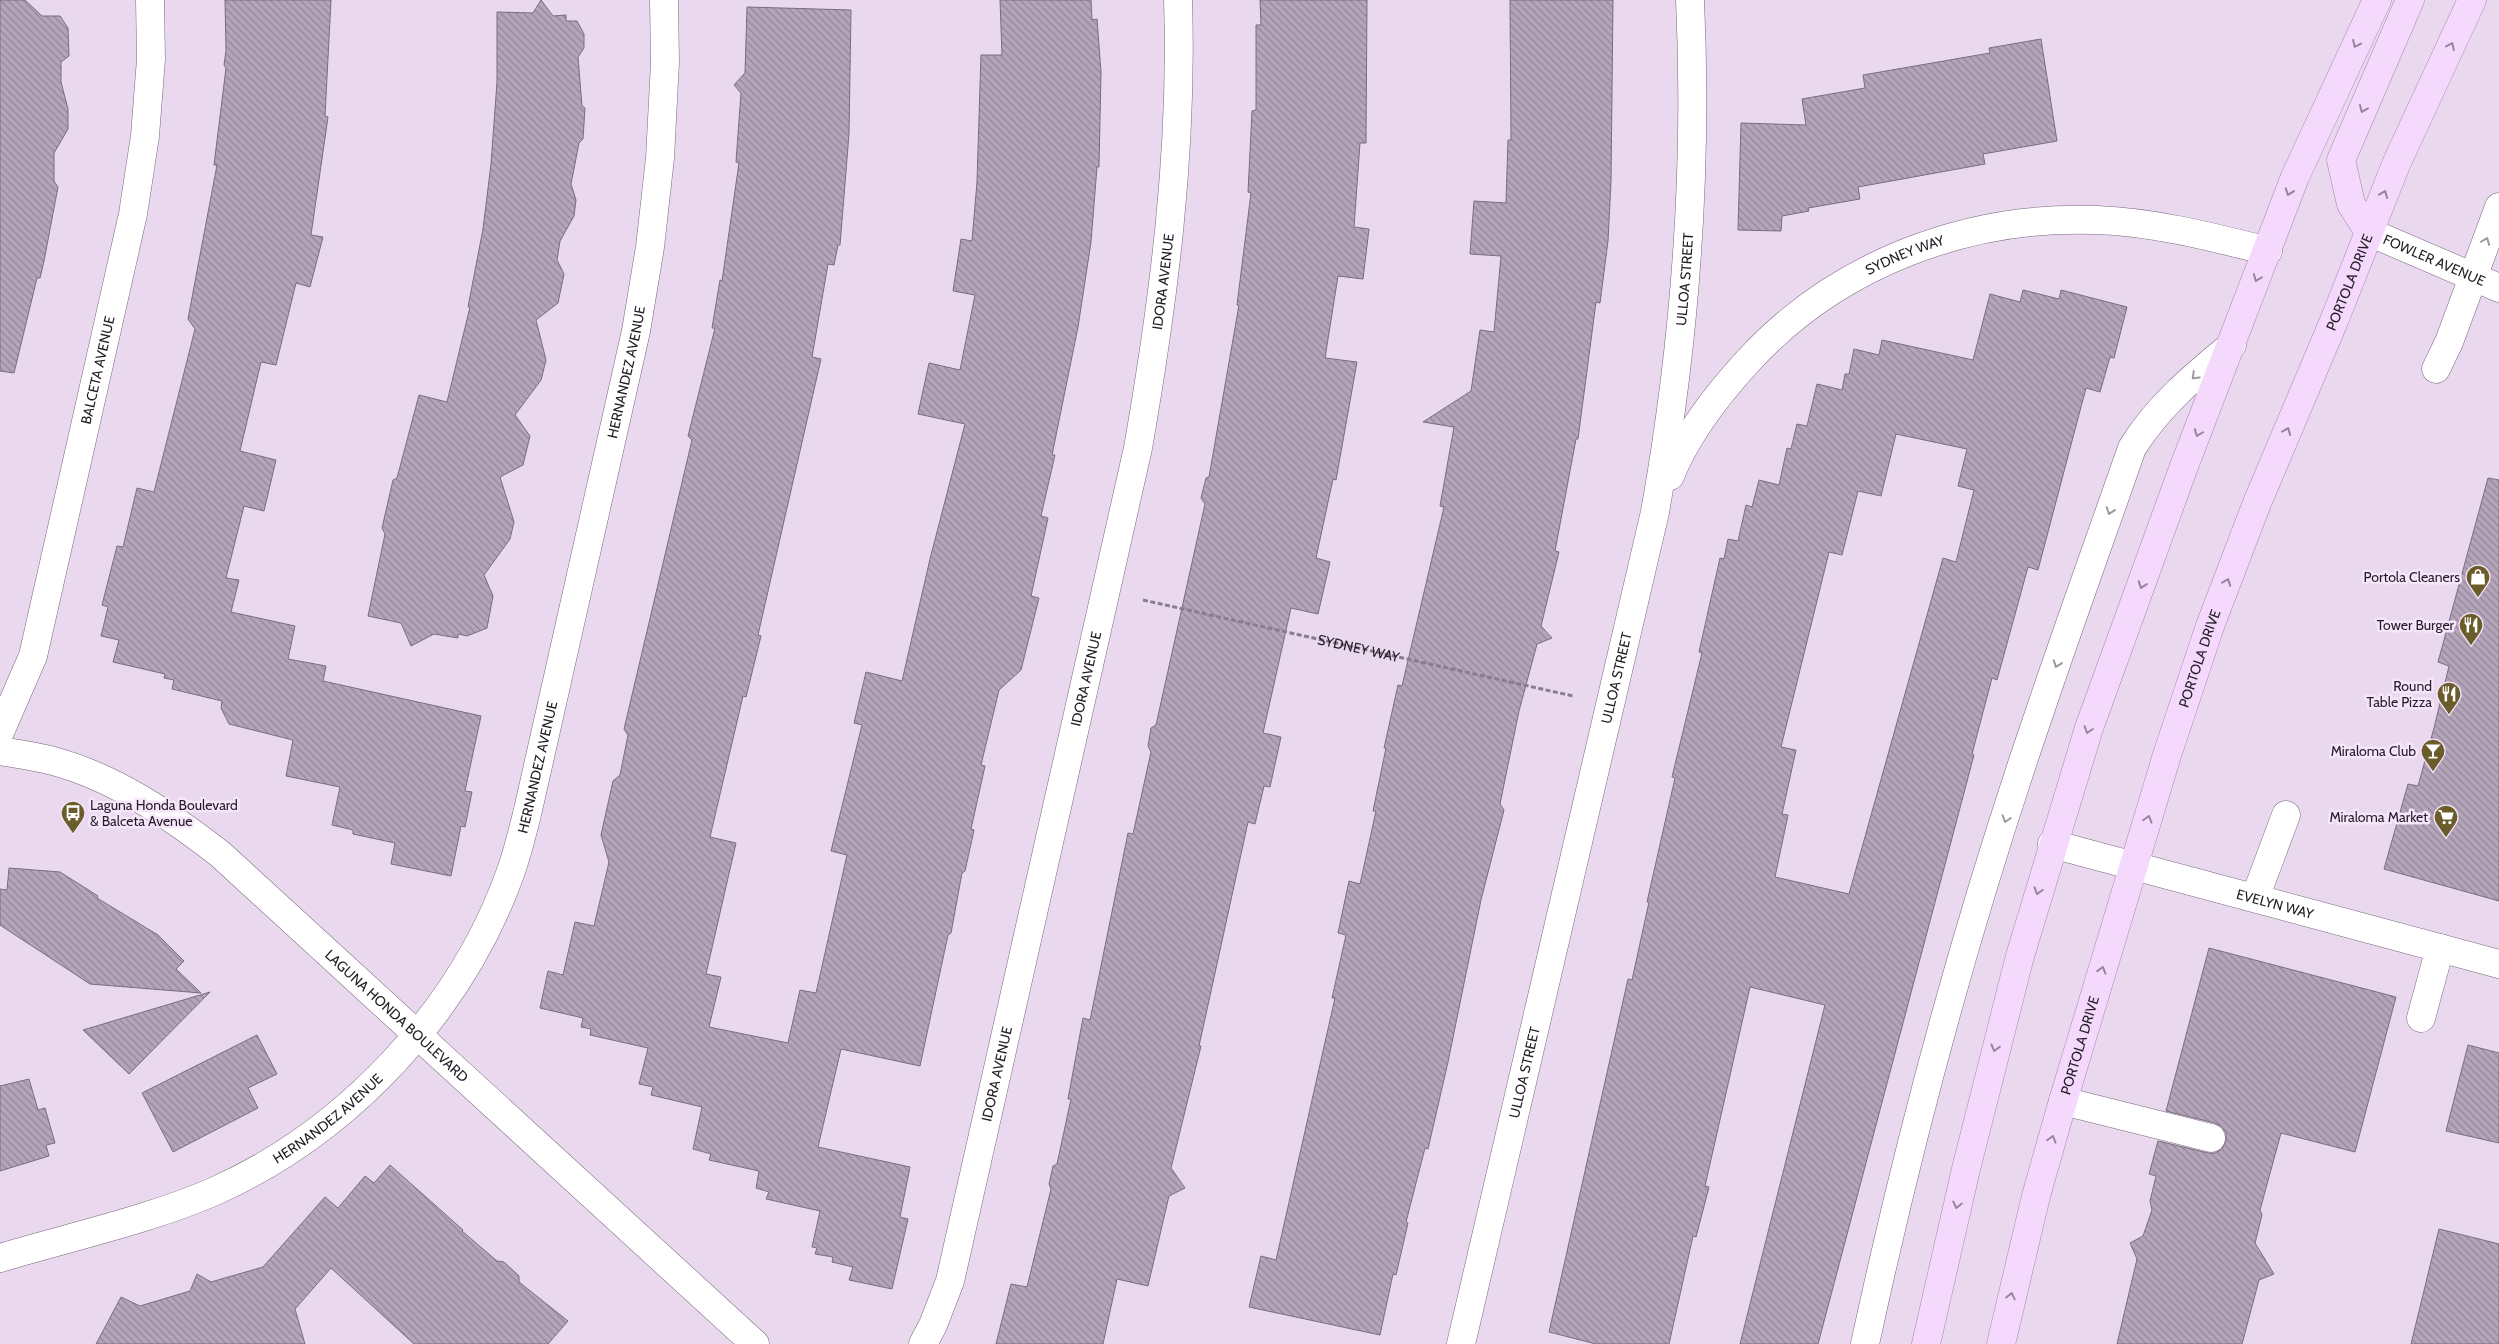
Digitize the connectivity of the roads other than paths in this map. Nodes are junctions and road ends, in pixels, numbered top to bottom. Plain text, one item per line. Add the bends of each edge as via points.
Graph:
1 (150, 0) edge
2 (664, 0) edge
3 (1178, 0) edge
4 (1690, 0) edge
5 (2376, 0) edge
6 (2410, 0) edge
7 (2472, 0) edge
8 (2499, 208) edge
9 (2369, 232) junction
10 (2268, 251) junction
11 (2472, 276) junction
12 (2499, 288) edge
13 (2232, 345) junction
14 (2436, 369) dead end
15 (1656, 512) junction
16 (0, 732) edge
17 (0, 751) edge
18 (2286, 815) dead end
19 (2052, 844) junction
20 (2134, 866) junction
21 (2255, 898) junction
22 (2440, 948) junction
23 (2499, 964) edge
24 (2421, 1018) dead end
25 (418, 1035) junction
26 (2063, 1101) junction
27 (2211, 1138) dead end
28 (0, 1258) edge
29 (755, 1344) edge
30 (923, 1344) edge
31 (1461, 1344) edge
32 (1865, 1344) edge
33 (1926, 1344) edge
34 (2000, 1344) edge

1 - 16 street, BALCETA AVENUE via 151,59 146,136 133,214 32,656
2 - 25 street, HERNANDEZ AVENUE via 665,62 660,158 650,247 637,322 528,810 511,872 485,930 457,982
3 - 30 street, IDORA AVENUE via 1177,145 1169,244 1138,448 950,1281
4 - 15 street, ULLOA STREET via 1692,141 1688,242 1670,430
5 -> 10 main road via 2303,159
6 -> 9 main road via 2341,160 2351,204
9 -> 7 main road, PORTOLA DRIVE via 2397,162
11 -> 8 street
9 - 11 street, FOWLER AVENUE
20 -> 9 main road, PORTOLA DRIVE via 2210,626
10 -> 13 main road
10 - 15 street, SYDNEY WAY via 2149,226 2071,220 2019,222 1968,233 1919,247 1873,266 1796,315 1733,378 1701,419 1679,456
11 - 12 street, FOWLER AVENUE
11 - 14 street
13 -> 19 main road via 2103,684
13 -> 32 street via 2149,421 2132,448 2038,715 1963,960 1908,1152
15 - 31 street, ULLOA STREET
17 - 25 street, LAGUNA HONDA BOULEVARD via 54,761 125,790 176,820 220,854
18 - 21 street
19 - 20 street, EVELYN WAY
19 -> 33 main road via 1991,1065
20 - 21 street, EVELYN WAY
26 -> 20 main road, PORTOLA DRIVE
21 - 22 street, EVELYN WAY
22 - 23 street, EVELYN WAY
22 - 24 street
25 - 28 street, HERNANDEZ AVENUE via 328,1122 264,1164 213,1192
25 - 29 street, LAGUNA HONDA BOULEVARD
26 - 27 street
34 -> 26 main road, PORTOLA DRIVE

